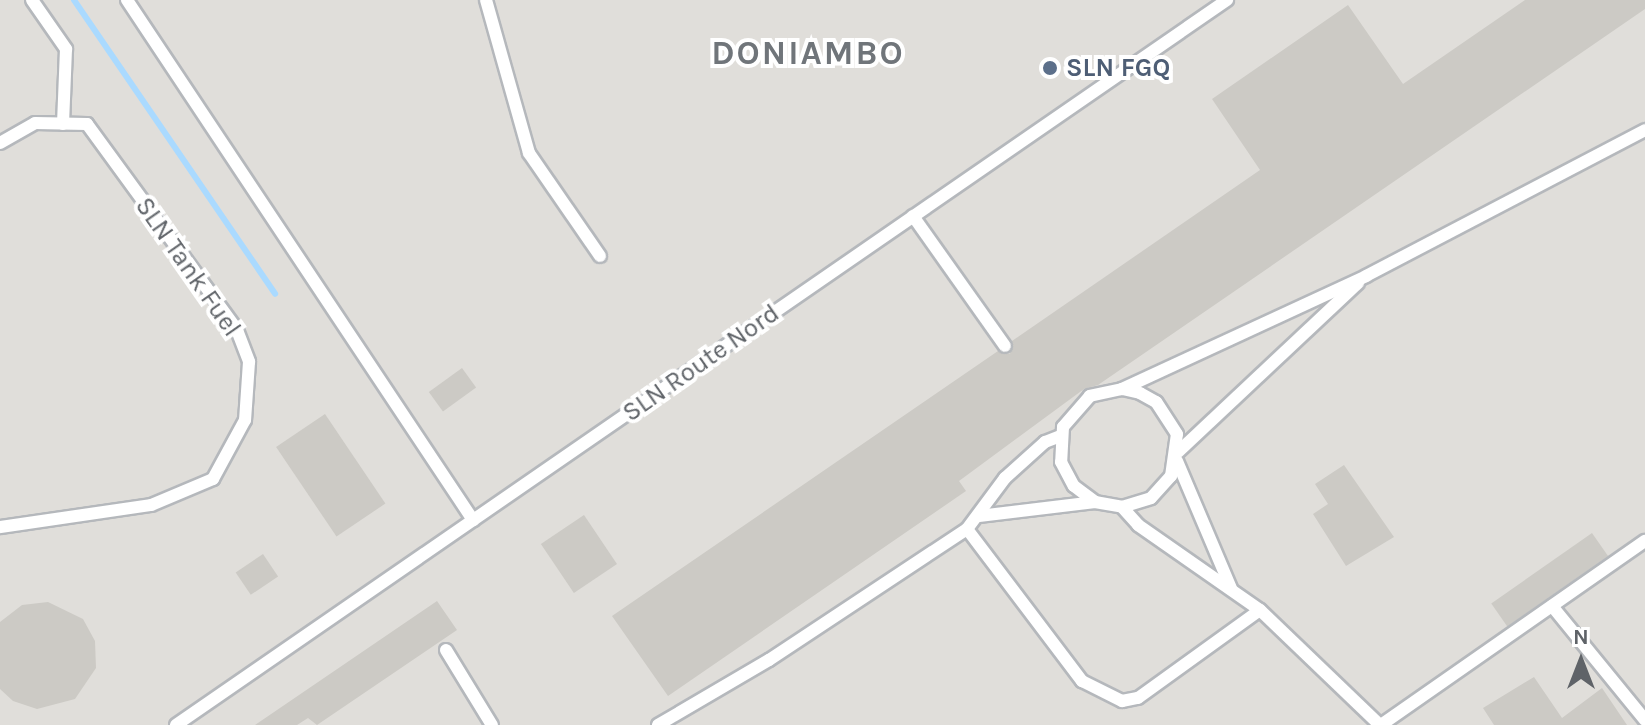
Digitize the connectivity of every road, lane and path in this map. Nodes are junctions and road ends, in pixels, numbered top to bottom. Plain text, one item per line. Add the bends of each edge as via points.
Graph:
1 (32, 0) edge
2 (127, 0) edge
3 (486, 0) edge
4 (1227, 0) edge
5 (1213, 4) edge
6 (63, 124) junction
7 (1645, 130) edge
8 (0, 143) edge
9 (913, 216) junction
10 (600, 256) dead end
11 (1366, 276) junction
12 (1005, 346) dead end
13 (1122, 389) junction
14 (1061, 436) junction
15 (1177, 457) junction
16 (1095, 502) junction
17 (1122, 507) junction
18 (979, 516) junction
19 (473, 520) junction
20 (0, 527) edge
21 (967, 529) junction
22 (1645, 541) edge
23 (1231, 588) junction
24 (1552, 606) junction
25 (1260, 610) junction
26 (446, 650) dead end
27 (1645, 720) edge
28 (176, 725) edge
29 (492, 725) edge
30 (658, 725) edge
31 (1380, 725) edge

1 - 6 lane via 66,49
2 - 19 lane
3 - 10 lane via 529,153
4 - 5 lane, SLN Route Nord
5 - 9 lane, SLN Route Nord
6 - 8 lane, SLN Tank Fuel via 35,123
6 - 20 lane, SLN Tank Fuel via 87,124 237,330 249,362 245,420 213,479 151,505
7 - 11 lane
9 - 12 lane
9 - 19 lane, SLN Route Nord
11 - 13 lane
11 - 15 lane via 1282,349
13 - 14 lane via 1090,396 1061,417
13 - 15 lane via 1140,393 1163,409 1177,434
14 - 16 lane via 1061,462 1074,486
14 - 18 lane via 1005,478
15 - 17 lane via 1163,488
15 - 23 lane
16 - 17 lane
16 - 18 lane
17 - 23 lane via 1148,532
18 - 21 lane
19 - 28 lane, SLN Route Nord
21 - 25 lane via 1082,681 1122,701 1138,698
21 - 30 lane via 769,660
22 - 24 lane
23 - 25 lane
24 - 27 lane
24 - 31 lane
25 - 31 lane
26 - 29 lane

